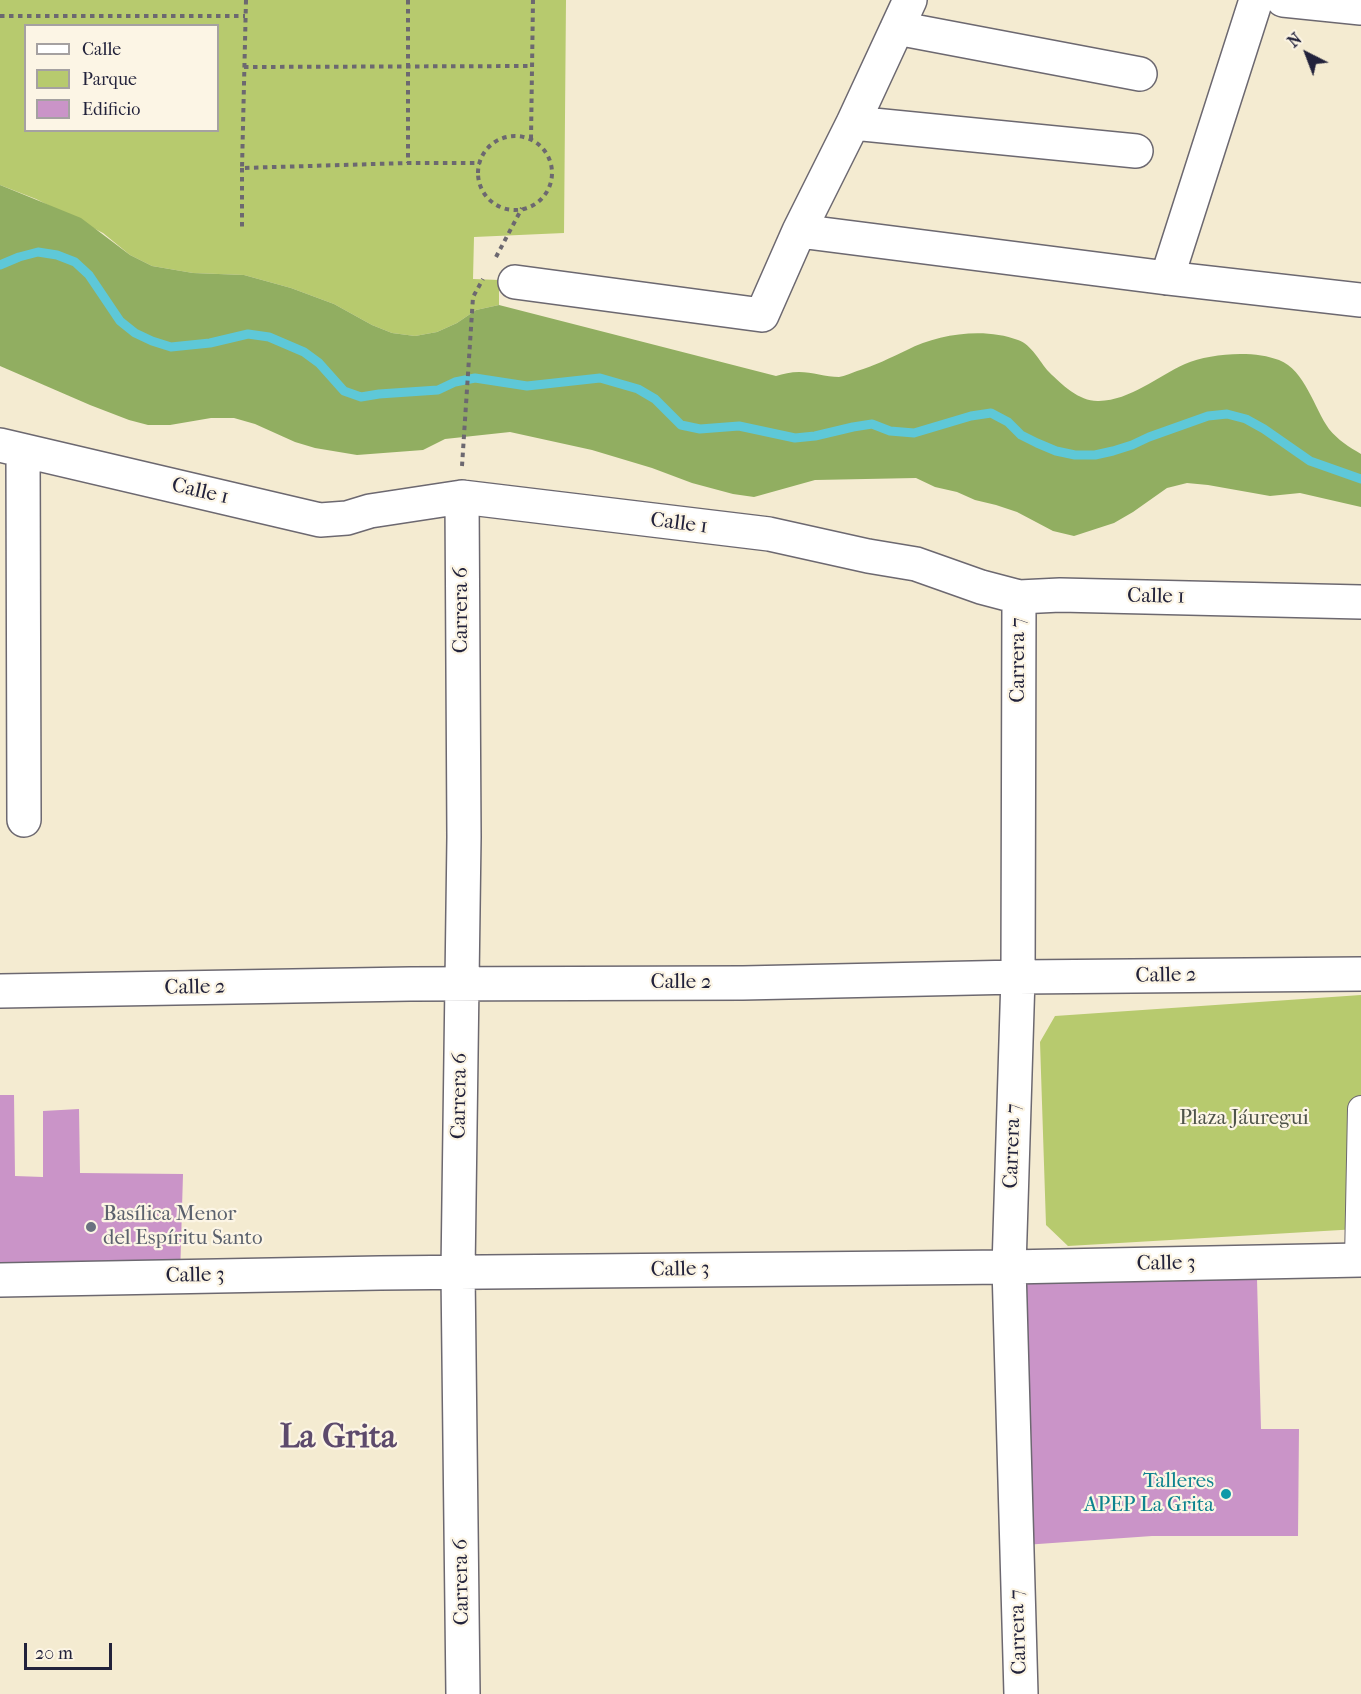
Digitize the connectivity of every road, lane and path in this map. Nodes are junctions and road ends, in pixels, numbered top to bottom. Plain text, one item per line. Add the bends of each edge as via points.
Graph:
1 (246, 0) edge
2 (408, 0) edge
3 (533, 0) edge
4 (1256, 0) edge
5 (1283, 0) edge
6 (905, 7) edge
7 (1361, 8) edge
8 (0, 16) edge
9 (245, 16) junction
10 (408, 66) junction
11 (532, 66) junction
12 (244, 67) junction
13 (1140, 74) dead end
14 (853, 123) junction
15 (531, 139) junction
16 (1136, 151) dead end
17 (408, 163) junction
18 (480, 163) junction
19 (242, 168) junction
20 (522, 208) junction
21 (242, 227) dead end
22 (799, 231) junction
23 (498, 272) junction
24 (1167, 278) junction
25 (1361, 300) edge
26 (12, 448) edge
27 (462, 486) junction
28 (1019, 597) junction
29 (1361, 602) edge
30 (24, 820) dead end
31 (1361, 974) edge
32 (1018, 977) junction
33 (461, 984) junction
34 (0, 991) edge
35 (1361, 1109) edge
36 (1359, 1260) edge
37 (1009, 1267) junction
38 (458, 1272) junction
39 (0, 1280) edge
40 (464, 1694) edge
41 (1021, 1694) edge

1 - 9 path
2 - 10 path
3 - 11 path
4 - 24 street
5 - 7 street
6 - 13 street
6 - 14 street
8 - 9 path
9 - 12 path
10 - 11 path
10 - 12 path
10 - 17 path
11 - 15 path
12 - 19 path
14 - 16 street
14 - 22 street
15 - 18 path via 513,136 498,140
15 - 20 path via 547,155 552,177 541,199
17 - 18 path
17 - 19 path
18 - 20 path via 480,181 490,199 502,207
19 - 21 path
20 - 23 path
22 - 23 street via 762,315
22 - 24 street
23 - 27 path via 473,297
24 - 25 street
26 - 27 street, Calle 1 via 320,520 346,518
26 - 30 street
27 - 28 street, Calle 1 via 769,534 916,564
27 - 33 street, Carrera 6
28 - 29 street, Calle 1
28 - 32 street, Carrera 7
31 - 32 street, Calle 2
32 - 33 street, Calle 2
32 - 37 street, Carrera 7
33 - 34 street, Calle 2
33 - 38 street, Carrera 6
35 - 36 street
36 - 37 street, Calle 3
37 - 38 street, Calle 3
37 - 41 street, Carrera 7
38 - 39 street, Calle 3
38 - 40 street, Carrera 6

